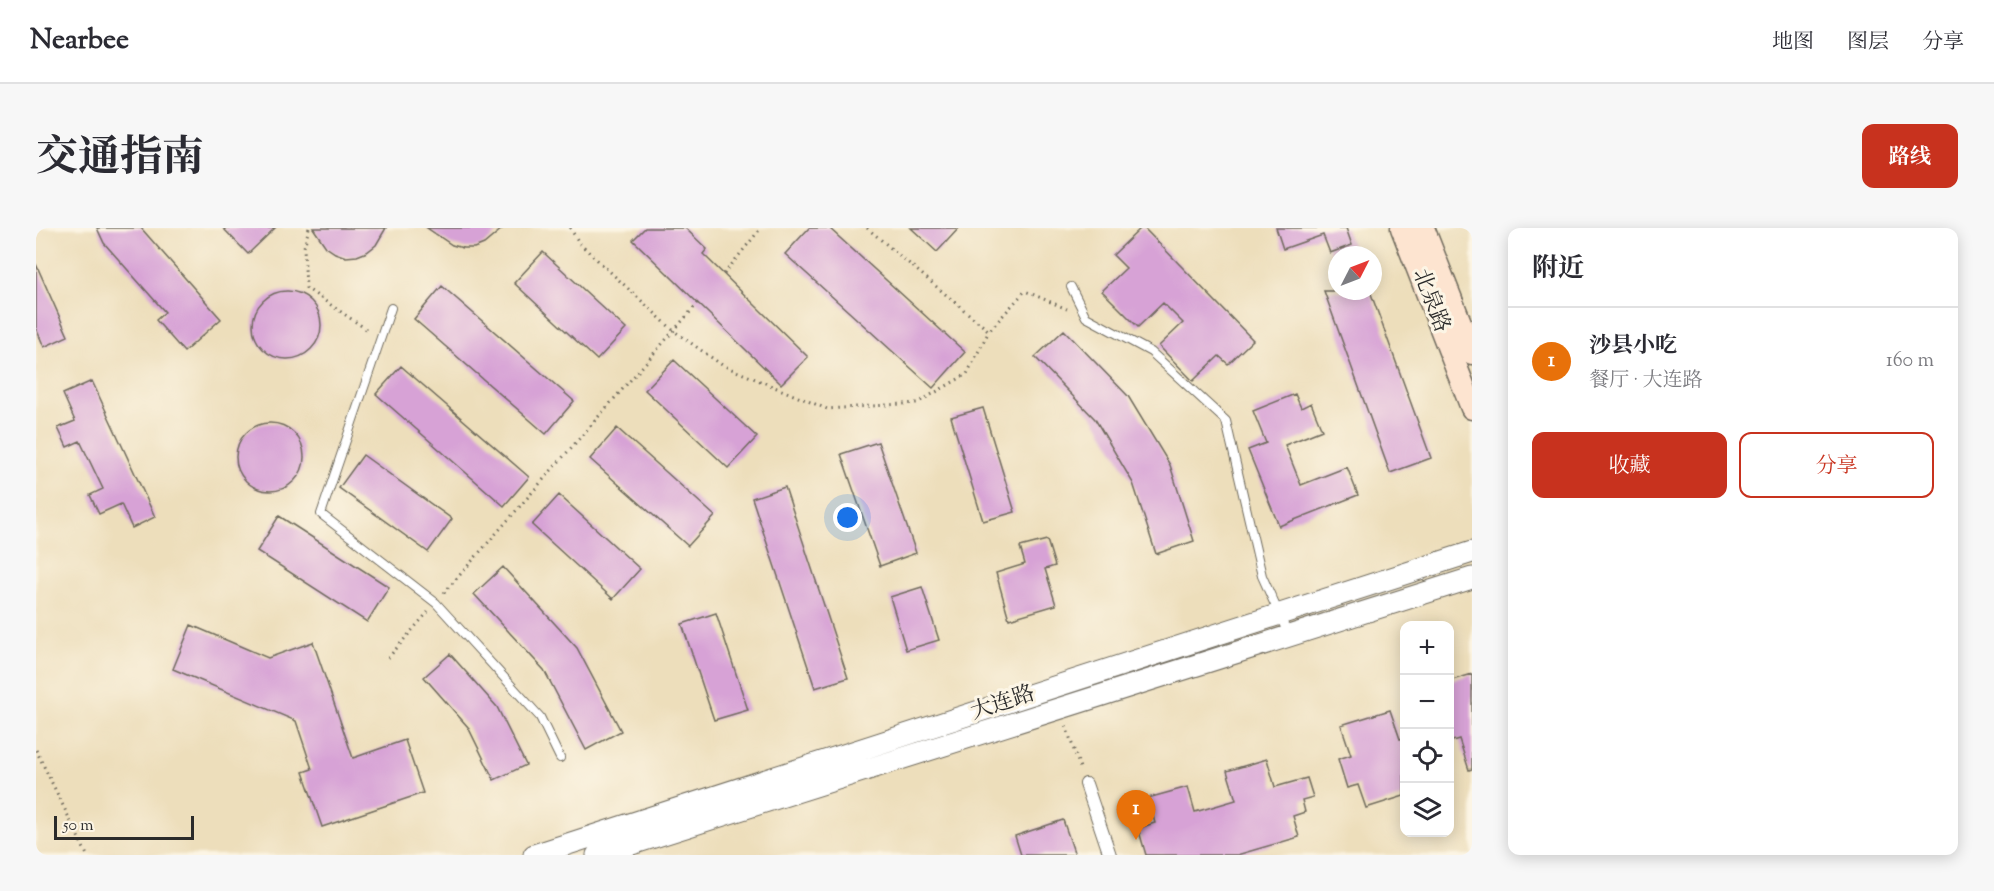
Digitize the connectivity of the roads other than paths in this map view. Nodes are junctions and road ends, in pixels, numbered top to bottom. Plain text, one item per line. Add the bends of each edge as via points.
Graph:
1 (1402, 228) edge
2 (1423, 228) edge
3 (1071, 287) dead end
4 (391, 308) dead end
5 (1472, 353) edge
6 (1472, 408) edge
7 (1472, 552) edge
8 (1472, 578) edge
9 (1279, 614) junction
10 (1289, 636) junction
11 (560, 758) dead end
12 (1086, 784) road end
13 (534, 855) edge
14 (597, 855) edge
15 (1110, 855) edge

1 - 6 main road, 北泉路
2 - 5 main road, 北泉路
3 - 9 lane via 1086,317 1151,352 1226,421 1262,576
4 - 11 lane via 321,514 436,603 540,717
7 - 9 street, 大连路
8 - 10 street, 大连路
9 - 10 lane
9 - 13 street, 大连路
10 - 14 street, 大连路
12 - 15 street

